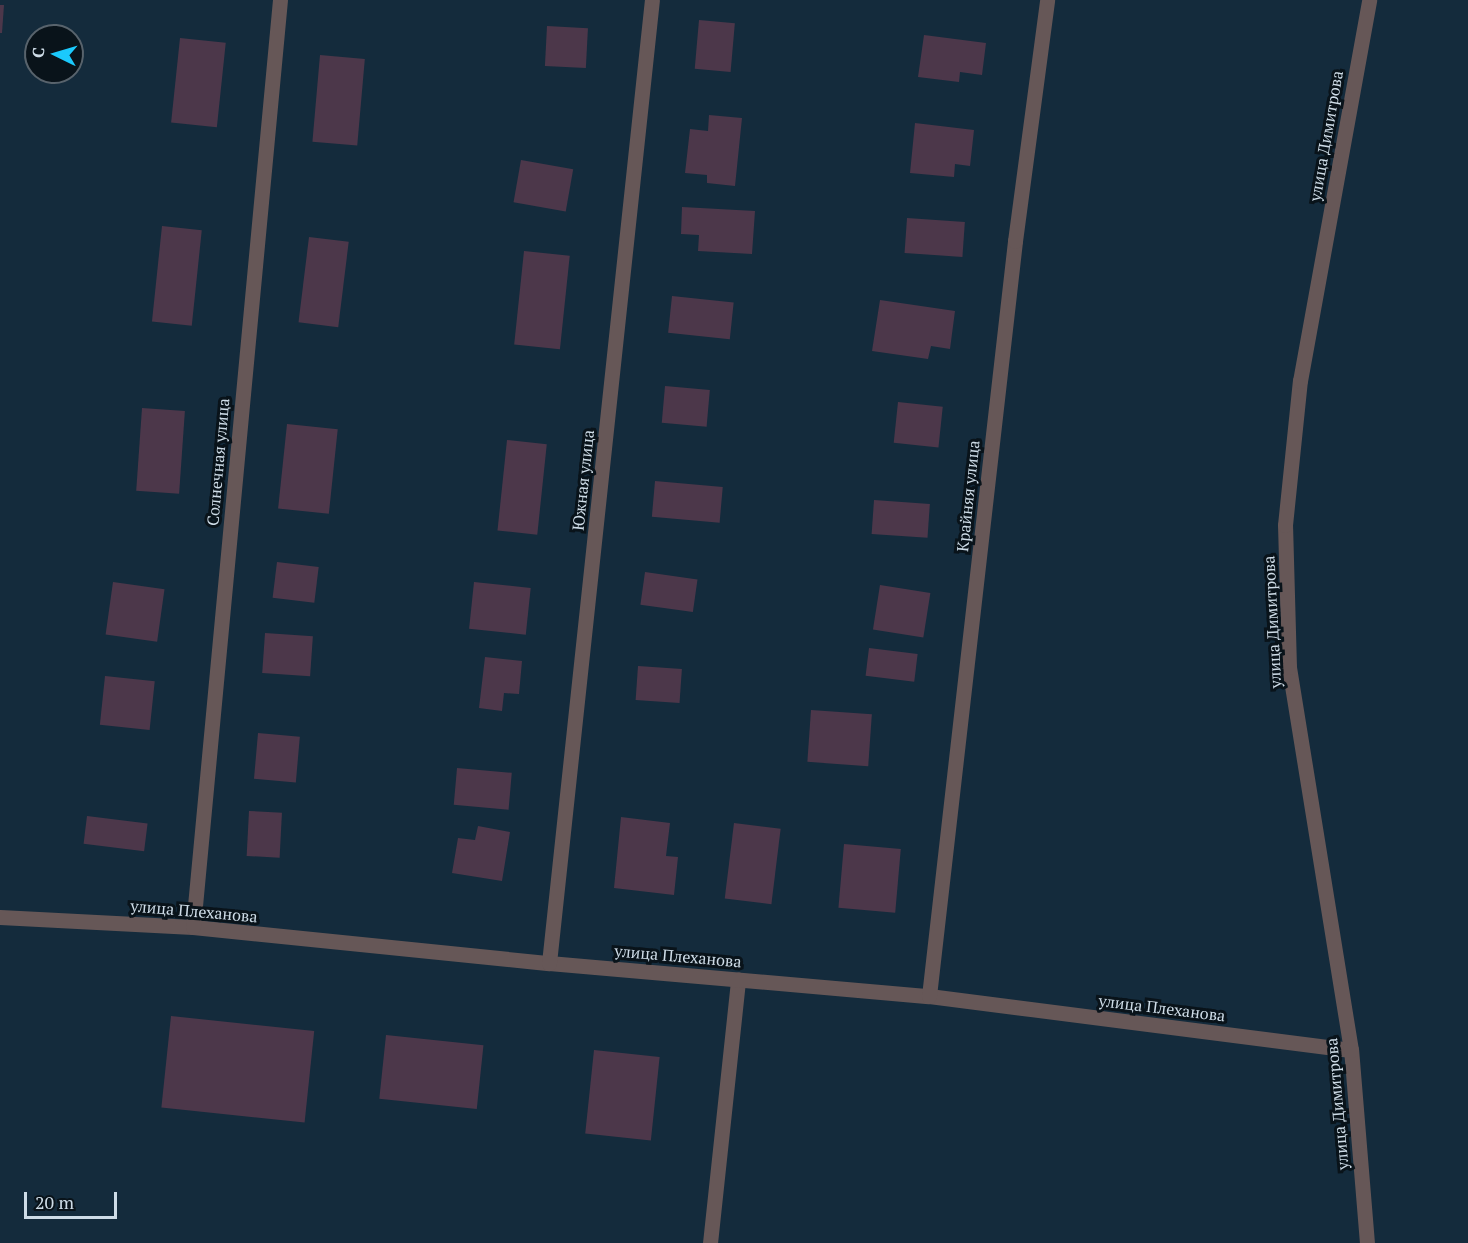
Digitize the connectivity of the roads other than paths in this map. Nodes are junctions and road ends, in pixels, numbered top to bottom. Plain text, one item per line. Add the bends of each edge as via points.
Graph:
1 (280, 0) edge
2 (652, 0) edge
3 (1047, 0) edge
4 (1369, 0) edge
5 (0, 917) edge
6 (193, 927) junction
7 (549, 963) junction
8 (738, 979) junction
9 (930, 996) junction
10 (1351, 1050) junction
11 (710, 1243) edge
12 (1367, 1243) edge

1 - 6 street, Солнечная улица
2 - 7 street, Южная улица
3 - 9 street, Крайняя улица via 1015,241
4 - 10 street, улица Димитрова via 1300,381 1285,525 1289,667
5 - 6 street, улица Плеханова
6 - 7 street, улица Плеханова
7 - 8 street, улица Плеханова
8 - 9 street, улица Плеханова
8 - 11 street
9 - 10 street, улица Плеханова
10 - 12 street, улица Димитрова

